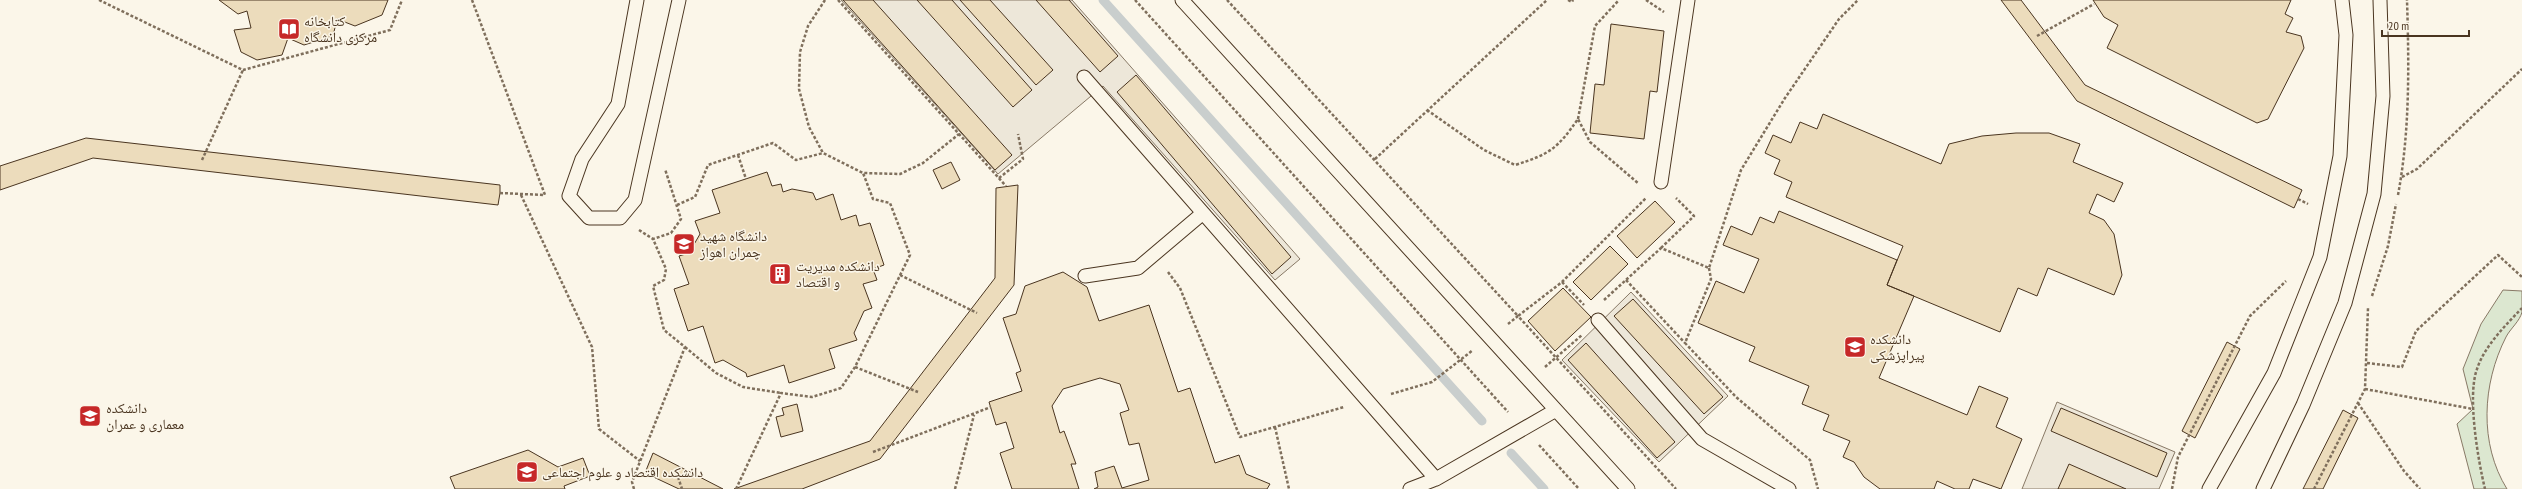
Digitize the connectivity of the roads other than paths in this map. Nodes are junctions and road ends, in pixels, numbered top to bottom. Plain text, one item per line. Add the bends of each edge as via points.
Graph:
1 (637, 0) edge
2 (678, 0) edge
3 (1182, 0) edge
4 (1688, 0) edge
5 (2342, 0) edge
6 (2380, 0) edge
7 (1084, 77) dead end
8 (1661, 182) road end
9 (1203, 213) junction
10 (1085, 276) dead end
11 (1595, 316) road end
12 (1556, 410) junction
13 (1436, 478) junction
14 (1410, 489) edge
15 (1628, 489) edge
16 (1789, 489) edge
17 (2209, 489) edge
18 (2263, 489) edge

1 - 2 lane via 618,104 582,159 569,196 589,218 620,218 636,200
3 - 12 lane
4 - 8 lane
5 - 17 lane via 2346,35 2340,156 2320,257 2274,373
6 - 18 lane via 2384,96 2374,194 2345,303 2303,405
7 - 9 lane
9 - 10 lane via 1138,268
9 - 13 lane
11 - 16 lane via 1702,439
12 - 13 lane
12 - 15 lane
13 - 14 lane

